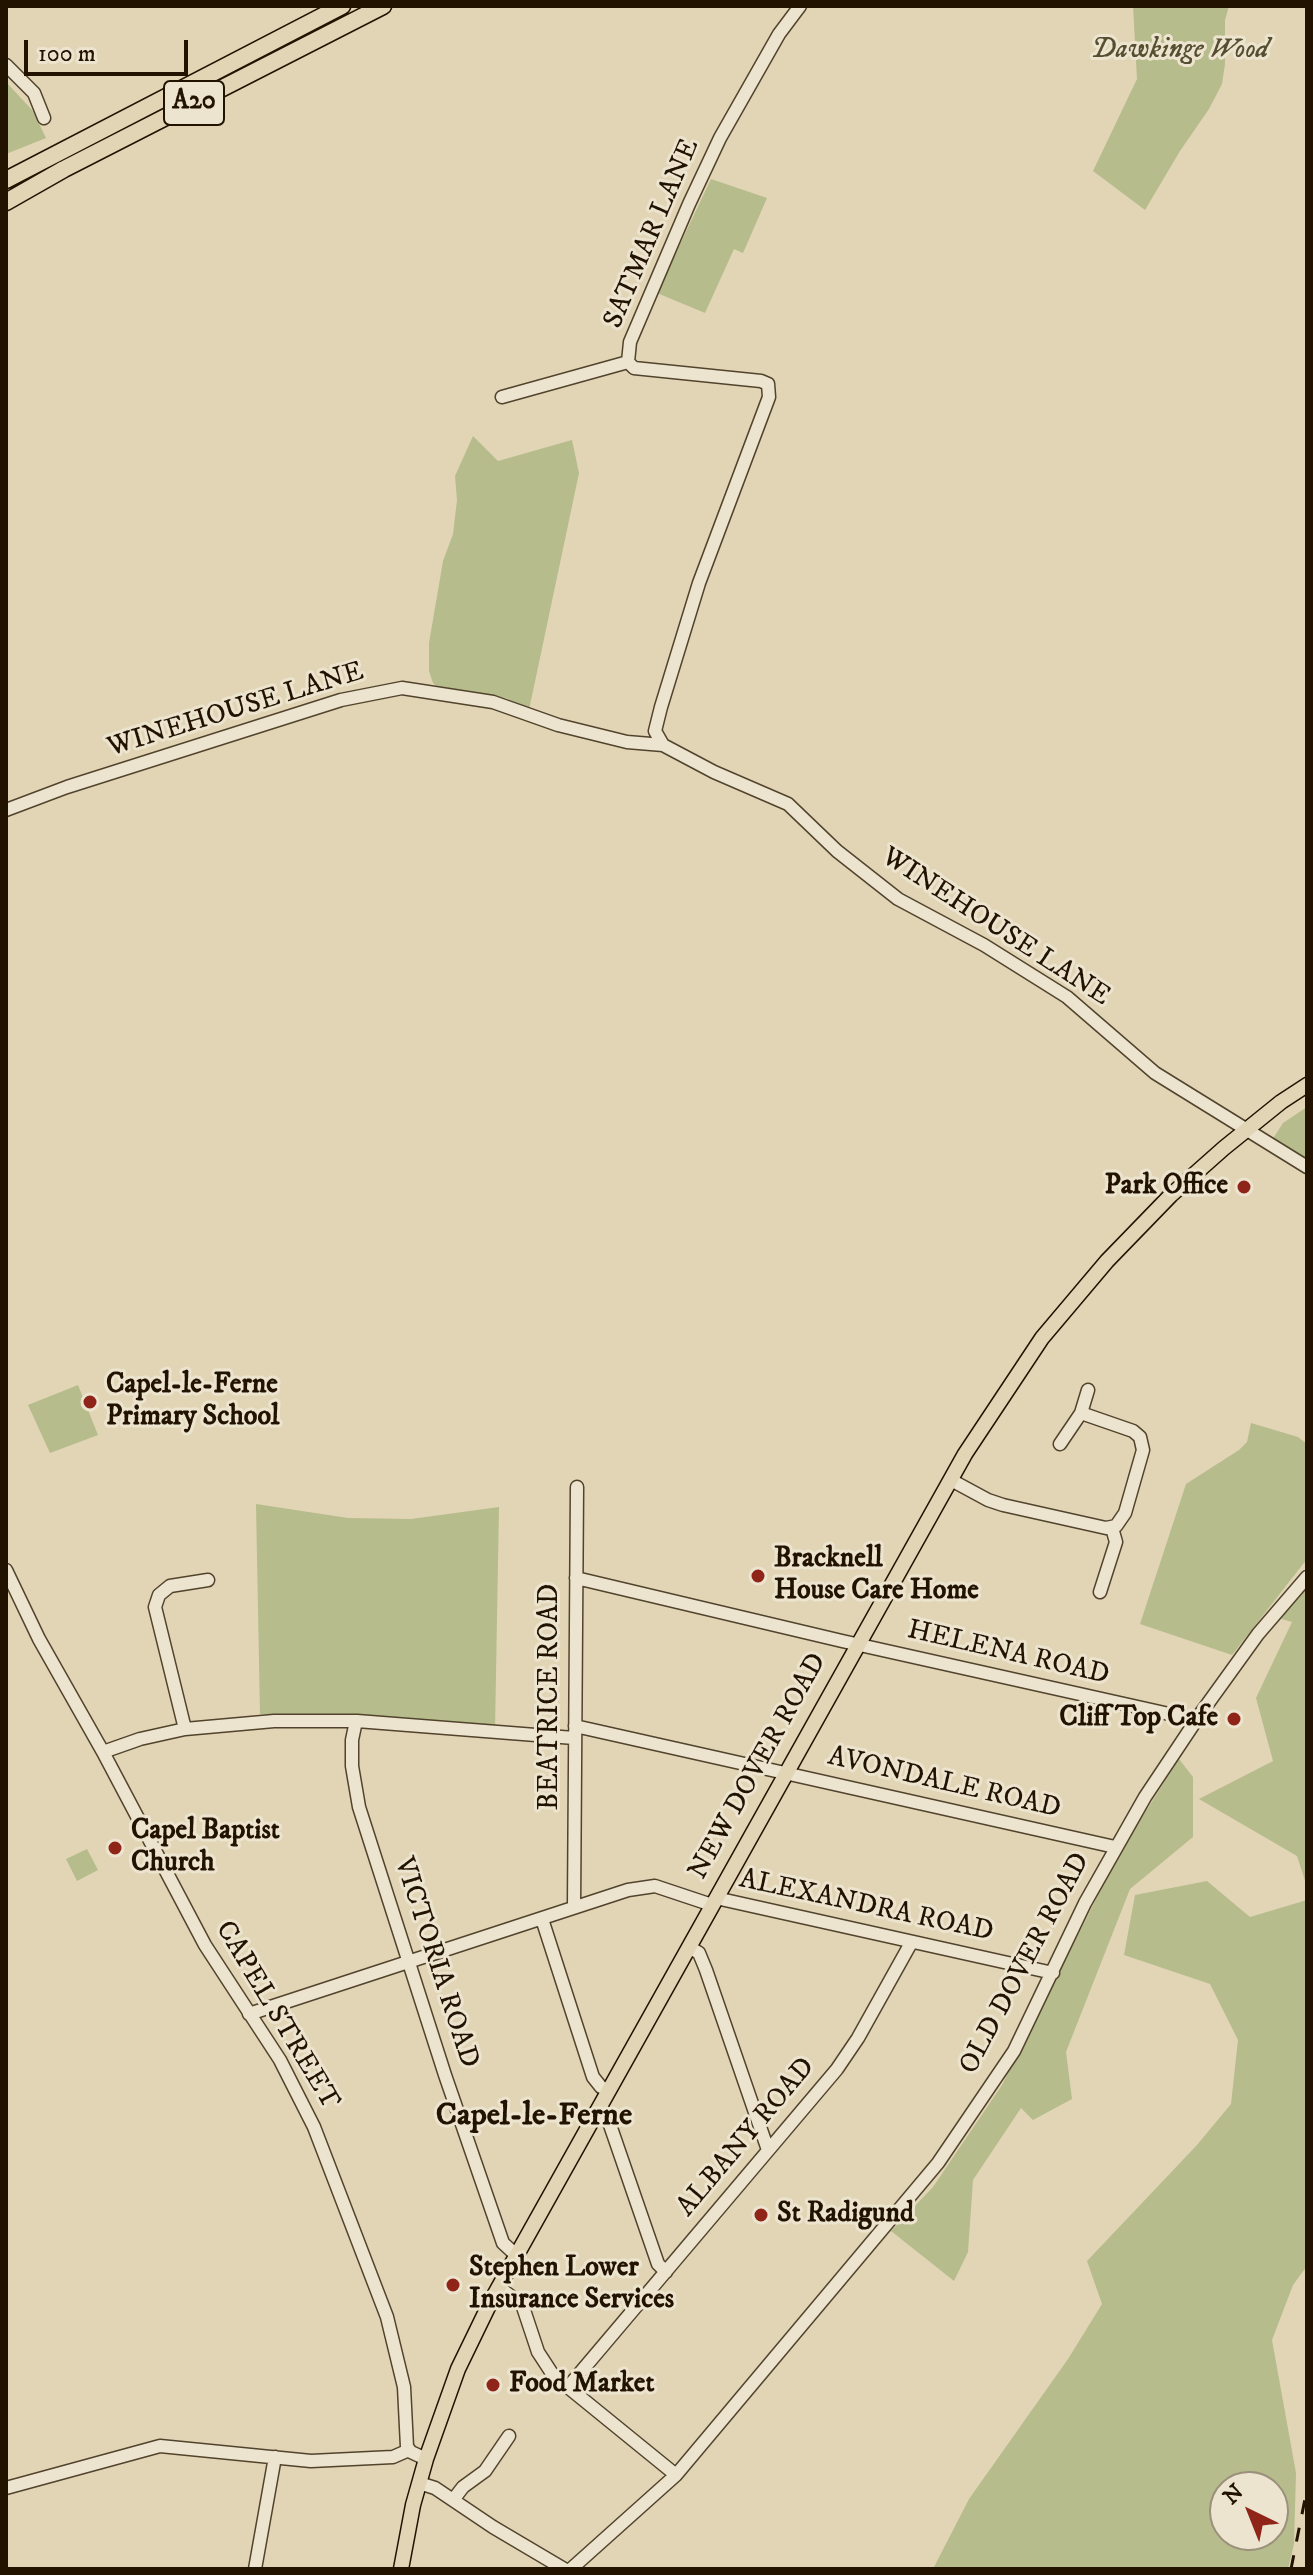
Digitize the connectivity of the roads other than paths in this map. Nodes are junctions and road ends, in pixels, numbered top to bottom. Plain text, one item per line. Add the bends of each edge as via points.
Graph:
1 (342, 6) edge
2 (383, 6) edge
3 (800, 6) edge
4 (6, 65) edge
5 (44, 118) dead end
6 (6, 180) edge
7 (6, 202) edge
8 (628, 362) junction
9 (502, 397) dead end
10 (663, 745) junction
11 (6, 810) edge
12 (1307, 1085) edge
13 (1248, 1128) junction
14 (1307, 1167) edge
15 (1088, 1390) dead end
16 (1081, 1413) junction
17 (1060, 1444) dead end
18 (951, 1480) junction
19 (577, 1487) dead end
20 (1112, 1528) junction
21 (6, 1570) edge
22 (1307, 1577) edge
23 (576, 1578) junction
24 (208, 1580) dead end
25 (1100, 1592) dead end
26 (857, 1644) junction
27 (1196, 1720) junction
28 (356, 1721) junction
29 (185, 1729) junction
30 (574, 1732) junction
31 (103, 1752) junction
32 (787, 1773) junction
33 (1115, 1847) junction
34 (714, 1902) junction
35 (574, 1907) junction
36 (542, 1919) junction
37 (911, 1943) junction
38 (689, 1947) junction
39 (409, 1962) junction
40 (1053, 1973) junction
41 (249, 2014) junction
42 (609, 2090) junction
43 (595, 2114) junction
44 (768, 2150) junction
45 (516, 2255) junction
46 (666, 2272) junction
47 (498, 2287) junction
48 (568, 2387) junction
49 (510, 2436) dead end
50 (409, 2450) junction
51 (275, 2457) junction
52 (426, 2459) junction
53 (676, 2475) junction
54 (419, 2483) junction
55 (6, 2488) edge
56 (453, 2500) junction
57 (255, 2569) edge
58 (401, 2569) edge
59 (564, 2569) edge
60 (571, 2569) edge

1 - 6 highway, A20
2 - 7 highway, A20
3 - 8 street, SATMAR LANE via 720,138 630,342
4 - 5 street via 34,93
8 - 9 street
8 - 10 street, SATMAR LANE via 634,368 768,384 769,397 699,583 661,707 655,731
10 - 11 street, WINEHOUSE LANE via 558,725 493,702 402,688 341,700
10 - 13 street, WINEHOUSE LANE via 788,804 898,899 1056,989 1155,1073
12 - 13 main road, NEW DOVER ROAD
13 - 14 street, WINEHOUSE LANE
13 - 18 main road, NEW DOVER ROAD via 1162,1204 1073,1299 998,1402
15 - 16 street
16 - 17 street
16 - 20 street via 1133,1431 1142,1440 1125,1513
18 - 20 street via 995,1502
18 - 26 main road, NEW DOVER ROAD
19 - 23 street, BEATRICE ROAD
20 - 25 street via 1116,1542
21 - 31 street, CAPEL STREET
22 - 27 street, OLD DOVER ROAD
23 - 26 street, HELENA ROAD
23 - 30 street, BEATRICE ROAD
24 - 29 street via 170,1586 155,1607
26 - 27 street, HELENA ROAD
26 - 32 main road, NEW DOVER ROAD
27 - 33 street, OLD DOVER ROAD
28 - 29 street, AVONDALE ROAD
28 - 30 street, AVONDALE ROAD
28 - 39 street, VICTORIA ROAD via 354,1785
29 - 31 street, AVONDALE ROAD
30 - 32 street, AVONDALE ROAD
30 - 35 street, BEATRICE ROAD
31 - 41 street, CAPEL STREET via 205,1945
32 - 33 street, AVONDALE ROAD
32 - 34 main road, NEW DOVER ROAD
33 - 40 street, OLD DOVER ROAD
34 - 35 street, ALEXANDRA ROAD via 649,1885
34 - 37 street, ALEXANDRA ROAD
34 - 38 main road, NEW DOVER ROAD
35 - 36 street, ALEXANDRA ROAD
36 - 39 street, ALEXANDRA ROAD
36 - 42 street via 593,2077
37 - 40 street, ALEXANDRA ROAD
37 - 44 street, ALBANY ROAD via 842,2062
38 - 42 main road, NEW DOVER ROAD
38 - 44 street via 699,1953 706,1970
39 - 41 street, ALEXANDRA ROAD
39 - 45 street, VICTORIA ROAD via 504,2247
40 - 53 street, OLD DOVER ROAD via 1014,2051 938,2163
41 - 50 street, CAPEL STREET via 314,2127 379,2293 404,2387
42 - 43 main road, NEW DOVER ROAD
43 - 45 main road, NEW DOVER ROAD
43 - 46 street via 610,2125 658,2264
44 - 46 street, ALBANY ROAD
45 - 47 main road, NEW DOVER ROAD
46 - 48 street, ALBANY ROAD
47 - 48 street via 522,2304 540,2357
47 - 52 main road, NEW DOVER ROAD via 467,2348
48 - 53 street
49 - 56 street via 485,2471
50 - 51 street via 376,2459
50 - 52 street
51 - 55 street via 160,2446
51 - 57 street
52 - 54 main road, NEW DOVER ROAD
53 - 60 street, OLD DOVER ROAD
54 - 56 street
54 - 58 main road, NEW DOVER ROAD
56 - 59 street

